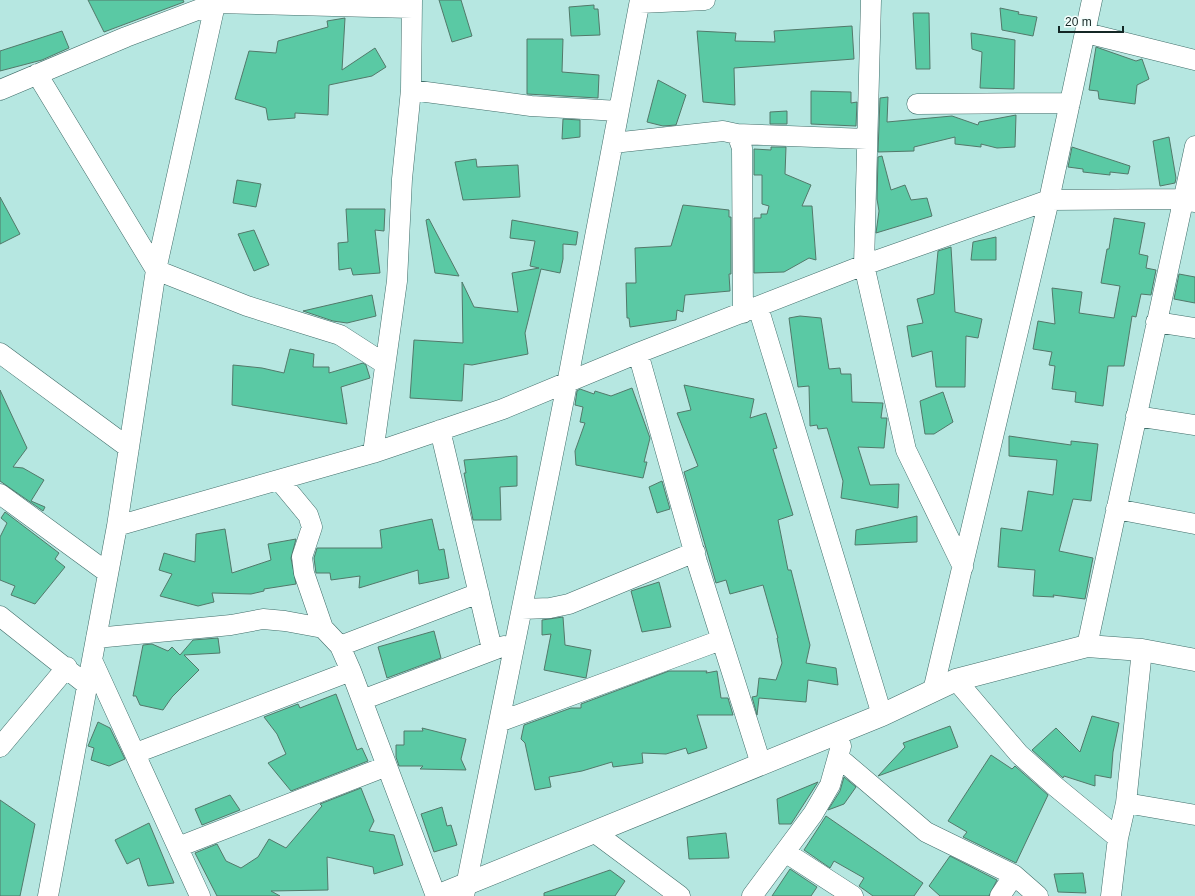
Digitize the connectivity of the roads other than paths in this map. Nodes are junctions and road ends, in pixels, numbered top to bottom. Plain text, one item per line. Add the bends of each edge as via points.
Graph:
1 (705, 0) edge
2 (871, 0) edge
3 (1092, 0) edge
4 (216, 2) edge
5 (640, 2) edge
6 (412, 4) edge
7 (1086, 33) junction
8 (1195, 60) edge
9 (37, 74) junction
10 (0, 90) edge
11 (411, 90) junction
12 (1070, 103) junction
13 (917, 104) dead end
14 (619, 111) junction
15 (737, 134) junction
16 (867, 139) junction
17 (613, 143) junction
18 (1195, 146) edge
19 (1049, 200) junction
20 (1189, 201) edge
21 (864, 265) junction
22 (156, 270) junction
23 (750, 310) junction
24 (1156, 322) junction
25 (1195, 328) edge
26 (0, 353) edge
27 (638, 353) junction
28 (385, 364) junction
29 (567, 384) junction
30 (1136, 416) junction
31 (1195, 425) edge
32 (440, 430) junction
33 (129, 448) junction
34 (373, 453) junction
35 (279, 480) junction
36 (0, 494) edge
37 (1116, 509) junction
38 (1195, 524) edge
39 (117, 526) junction
40 (695, 552) junction
41 (963, 567) junction
42 (108, 573) junction
43 (479, 594) junction
44 (522, 609) junction
45 (0, 616) edge
46 (323, 628) junction
47 (96, 638) junction
48 (721, 640) junction
49 (516, 642) junction
50 (340, 646) junction
51 (1087, 646) junction
52 (492, 649) junction
53 (1142, 650) junction
54 (92, 660) junction
55 (1195, 660) edge
56 (67, 667) junction
57 (351, 671) junction
58 (956, 680) junction
59 (87, 685) junction
60 (933, 691) junction
61 (362, 700) junction
62 (882, 714) junction
63 (499, 722) junction
64 (846, 729) junction
65 (0, 747) edge
66 (136, 753) junction
67 (838, 757) junction
68 (761, 764) junction
69 (387, 766) junction
70 (1126, 804) junction
71 (1195, 815) edge
72 (594, 832) junction
73 (1118, 838) junction
74 (178, 847) junction
75 (785, 852) junction
76 (1014, 875) junction
77 (465, 890) edge
78 (48, 896) edge
79 (200, 896) edge
80 (436, 896) edge
81 (680, 896) edge
82 (752, 896) edge
83 (853, 896) edge
84 (1000, 896) edge
85 (1038, 896) edge
86 (1111, 896) edge

1 - 5 street
2 - 16 street
3 - 7 street
4 - 6 street
4 - 9 street
4 - 22 street
5 - 14 street
6 - 11 street
7 - 8 street
7 - 12 street
9 - 10 street
9 - 22 street
11 - 14 street via 531,106
11 - 28 street via 402,179 397,281
12 - 13 street
12 - 19 street
14 - 17 street
15 - 16 street
15 - 17 street via 723,131
15 - 23 street via 742,148
16 - 21 street
17 - 29 street
18 - 20 street
19 - 20 street
19 - 21 street
19 - 41 street
20 - 24 street
21 - 23 street
21 - 41 street via 906,450
22 - 28 street via 247,306 340,336
22 - 33 street
23 - 27 street
23 - 62 street
24 - 25 street
24 - 30 street
26 - 33 street
27 - 29 street
27 - 40 street
28 - 34 street
29 - 32 street
29 - 44 street
30 - 31 street
30 - 37 street
32 - 34 street
32 - 43 street
33 - 39 street
34 - 35 street
35 - 39 street
35 - 46 street via 308,516 312,527 302,557 304,573
36 - 42 street
37 - 38 street
37 - 51 street
39 - 42 street
40 - 44 street via 569,604
40 - 48 street
41 - 60 street
42 - 47 street
43 - 50 street
43 - 52 street
44 - 49 street
45 - 56 street
46 - 47 street via 263,619 231,625
46 - 50 street
47 - 54 street
48 - 63 street
48 - 68 street
49 - 52 street
49 - 63 street
50 - 57 street
51 - 53 street
51 - 58 street
52 - 61 street
53 - 55 street
53 - 70 street
54 - 59 street
54 - 66 street
56 - 59 street
56 - 65 street
57 - 61 street
57 - 66 street
58 - 60 street
58 - 73 street via 1019,754
59 - 78 street
60 - 62 street
61 - 69 street
62 - 64 street
63 - 77 street
64 - 67 street
64 - 68 street
66 - 74 street
67 - 75 street via 830,785
67 - 76 street via 926,832
68 - 72 street
69 - 74 street
69 - 80 street
70 - 71 street
70 - 73 street
72 - 77 street
72 - 81 street
73 - 86 street
74 - 79 street
75 - 82 street
75 - 83 street
76 - 84 street
76 - 85 street
77 - 80 street

